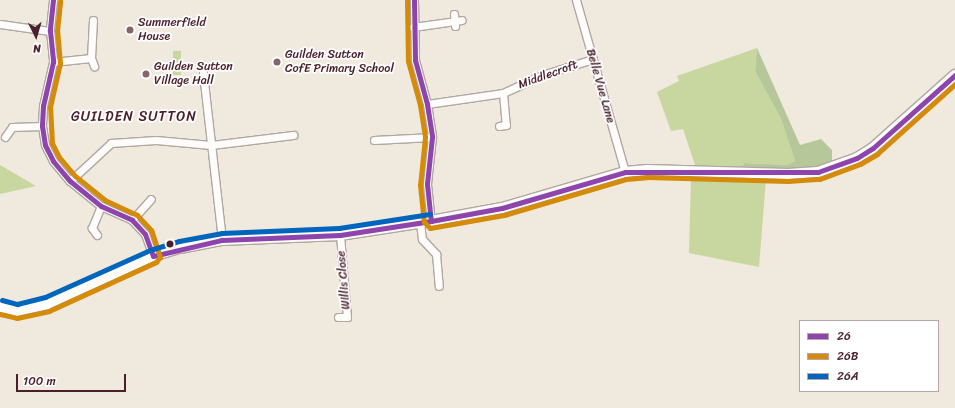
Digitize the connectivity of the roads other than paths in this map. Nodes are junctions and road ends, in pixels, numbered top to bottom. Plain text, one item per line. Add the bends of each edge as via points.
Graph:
1 (53, 0) edge
2 (414, 0) edge
3 (576, 0) edge
4 (93, 20) dead end
5 (457, 20) dead end
6 (0, 24) edge
7 (413, 27) junction
8 (50, 30) junction
9 (91, 58) junction
10 (593, 59) junction
11 (52, 62) junction
12 (94, 66) dead end
13 (203, 73) dead end
14 (955, 75) edge
15 (504, 93) junction
16 (426, 104) junction
17 (8, 121) dead end
18 (42, 126) junction
19 (499, 126) dead end
20 (12, 127) junction
21 (293, 135) dead end
22 (5, 137) dead end
23 (432, 137) junction
24 (374, 140) dead end
25 (211, 146) junction
26 (625, 172) junction
27 (70, 181) junction
28 (150, 204) dead end
29 (101, 206) junction
30 (132, 220) junction
31 (431, 221) junction
32 (420, 223) junction
33 (97, 235) dead end
34 (340, 235) junction
35 (222, 240) junction
36 (153, 256) junction
37 (439, 286) dead end
38 (0, 306) edge
39 (338, 317) dead end

1 - 8 street
2 - 7 street
3 - 10 street, Belle Vue Lane
4 - 9 street
5 - 7 street
6 - 8 street
7 - 16 street via 415,60
8 - 11 street
9 - 11 street
9 - 12 street
10 - 15 street, Middlecroft via 542,75
10 - 26 street, Belle Vue Lane
11 - 18 street via 43,106
13 - 25 street
14 - 26 street via 891,134 857,158 818,172
15 - 16 street, Middlecroft
15 - 19 street, Middlecroft via 506,125
16 - 23 street
17 - 20 street
18 - 20 street
18 - 27 street via 45,145 53,161
20 - 22 street
21 - 25 street
23 - 24 street
23 - 31 street via 427,184
25 - 27 street via 156,140 111,143
25 - 35 street
26 - 31 street via 502,208
27 - 29 street
28 - 30 street
29 - 30 street
29 - 33 street via 89,228
30 - 36 street via 145,234
31 - 32 street
32 - 34 street
32 - 37 street via 422,239 436,254 433,269
34 - 35 street
34 - 39 street, Willis Close via 347,316
35 - 36 street
36 - 38 street via 47,304 17,311

